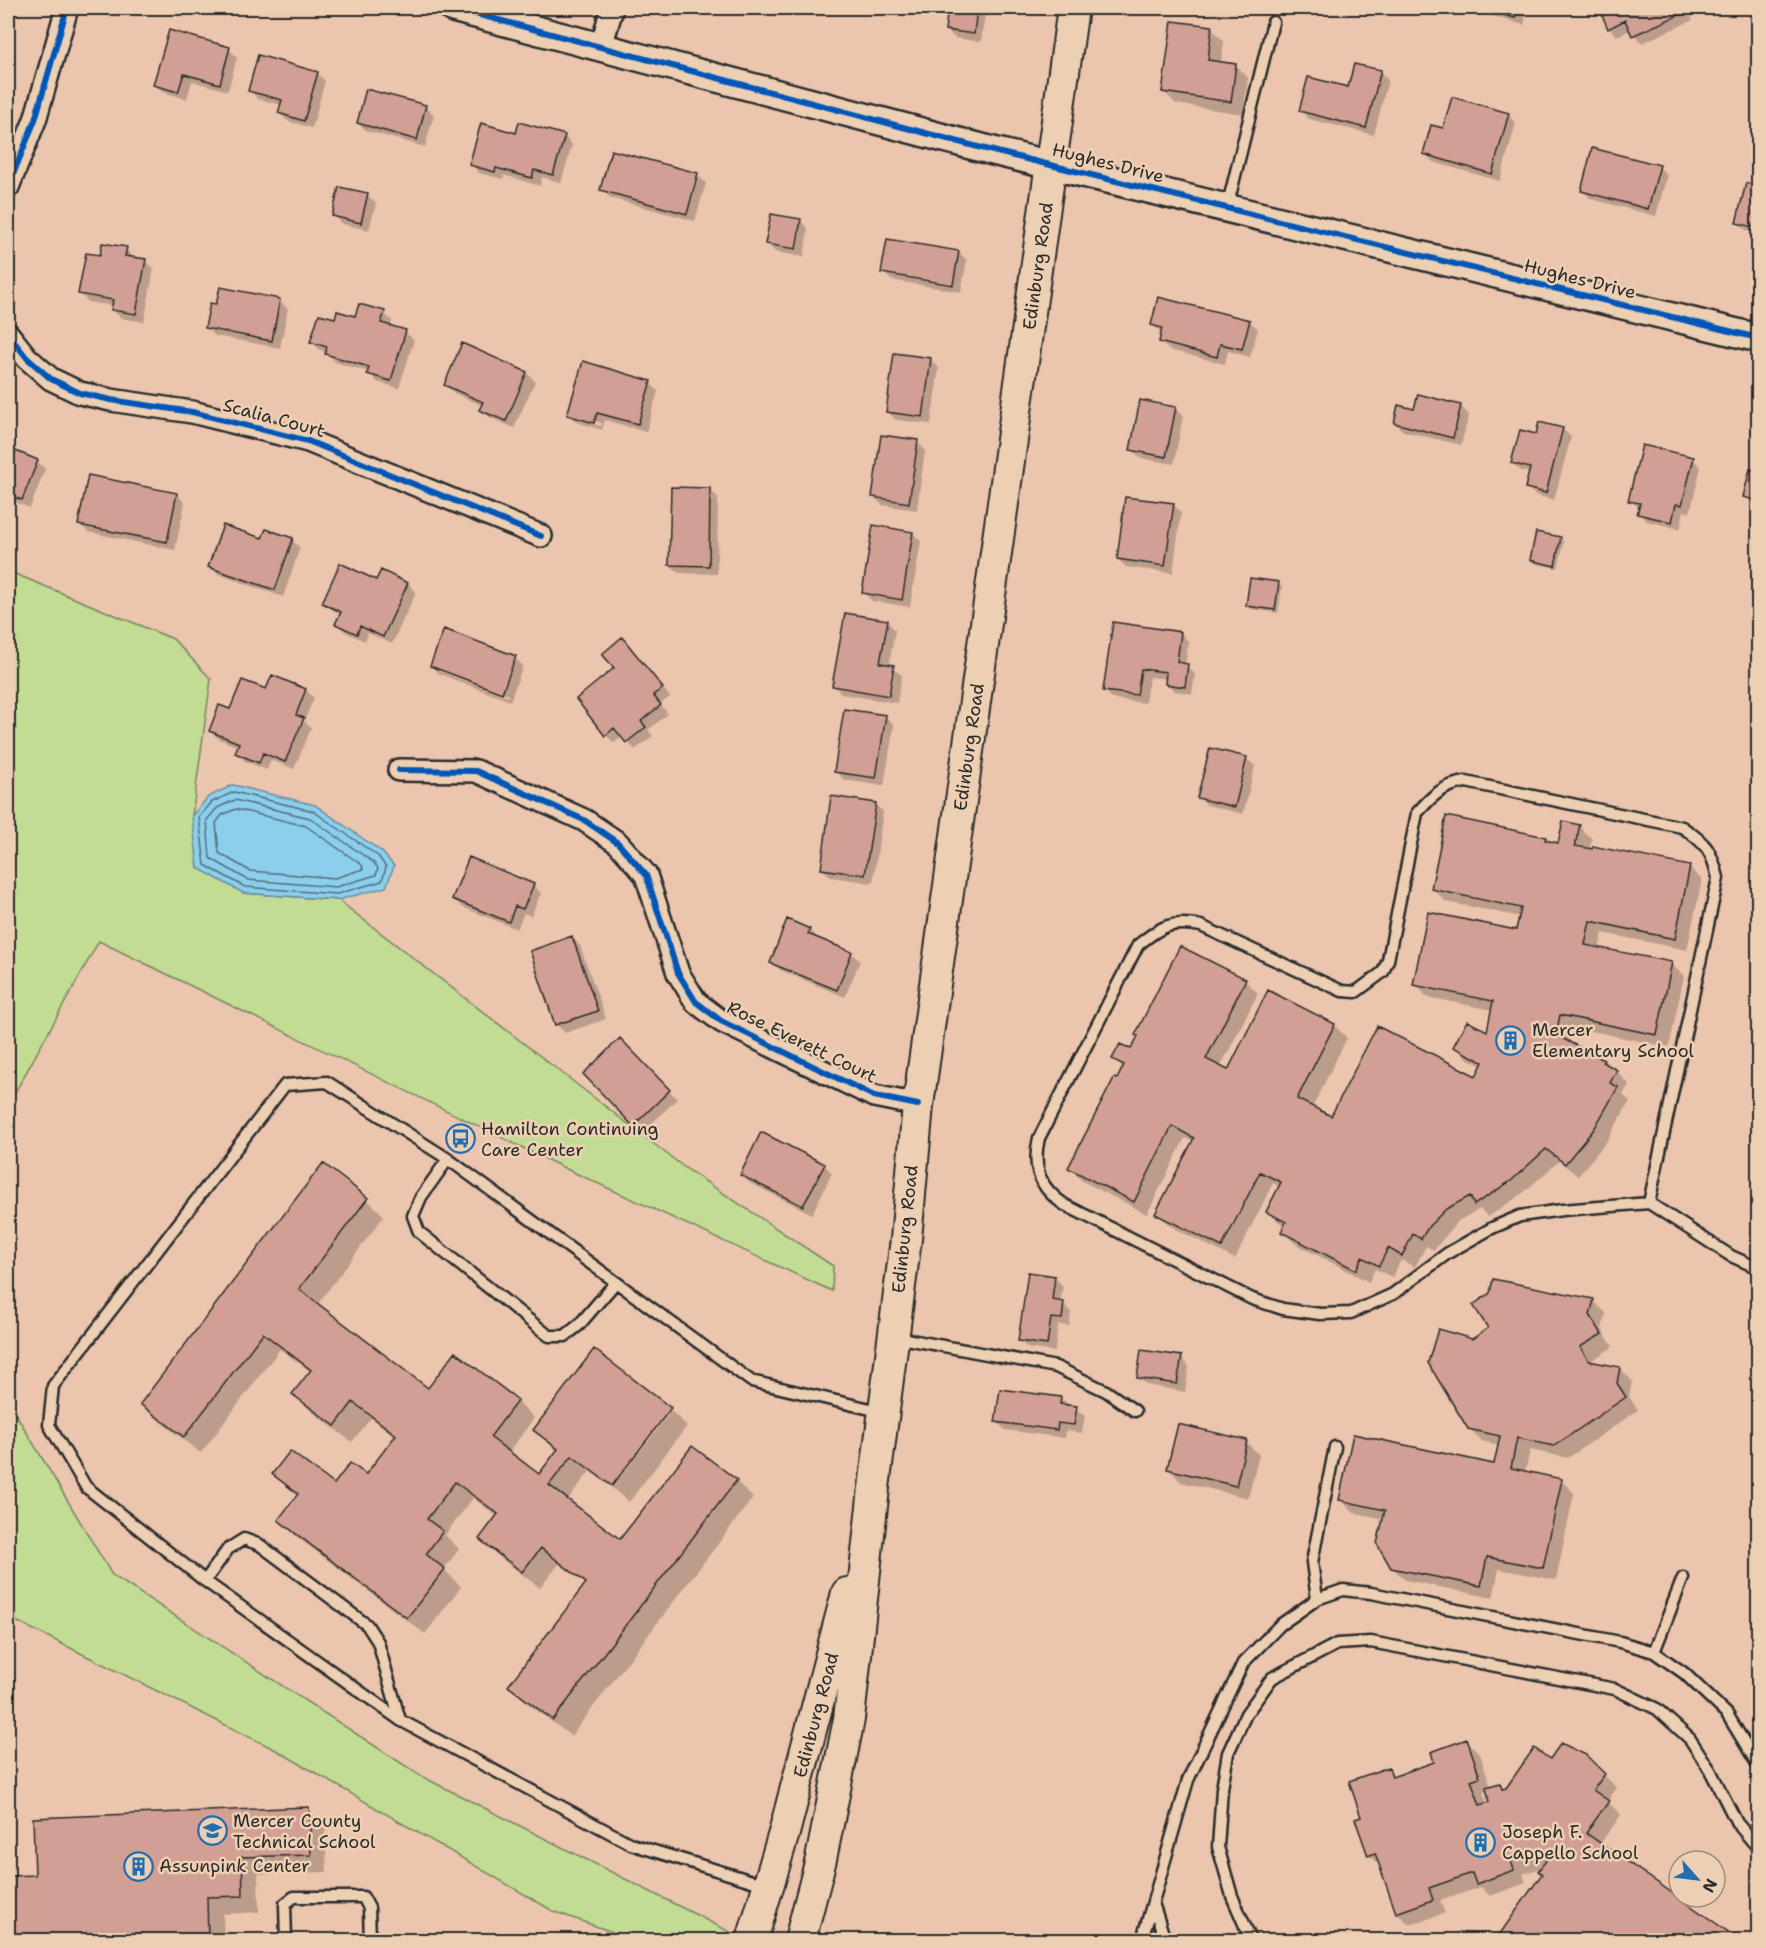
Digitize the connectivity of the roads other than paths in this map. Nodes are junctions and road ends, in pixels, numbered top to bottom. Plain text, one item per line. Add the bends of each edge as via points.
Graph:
1 (67, 8) edge
2 (453, 8) edge
3 (612, 8) edge
4 (1072, 8) edge
5 (1273, 22) dead end
6 (601, 47) junction
7 (1052, 164) junction
8 (8, 187) edge
9 (1227, 207) junction
10 (8, 334) edge
11 (1758, 338) edge
12 (541, 536) dead end
13 (399, 770) dead end
14 (918, 1105) junction
15 (448, 1159) junction
16 (1649, 1203) junction
17 (1758, 1268) edge
18 (616, 1281) junction
19 (893, 1337) junction
20 (1135, 1411) dead end
21 (884, 1412) junction
22 (1335, 1447) dead end
23 (874, 1488) junction
24 (1683, 1578) dead end
25 (205, 1581) junction
26 (1317, 1599) junction
27 (1654, 1652) junction
28 (400, 1720) junction
29 (1758, 1766) edge
30 (1758, 1848) edge
31 (768, 1886) junction
32 (1152, 1903) junction
33 (286, 1941) edge
34 (370, 1941) edge
35 (752, 1941) edge
36 (800, 1941) edge
37 (1142, 1941) edge
38 (1165, 1941) edge
39 (1251, 1941) edge

1 - 8 street via 34,120
2 - 6 street, Hughes Drive
3 - 6 street
4 - 7 main road, Edinburg Road
5 - 9 lane
6 - 7 street, Hughes Drive
7 - 9 street, Hughes Drive
7 - 14 main road, Edinburg Road
9 - 11 street, Hughes Drive
10 - 12 street, Scalia Court via 51,379 80,393 192,412 309,441
13 - 14 street, Rose Everett Court via 476,771 584,820 618,843 646,875 678,973 696,1002 721,1021 874,1096
14 - 19 main road, Edinburg Road
15 - 18 lane
15 - 18 lane via 421,1197 413,1216 419,1232 549,1336 565,1336 579,1325
15 - 25 lane via 327,1082 285,1085 53,1386 49,1425 86,1487
16 - 16 lane via 1520,1216 1448,1253 1393,1294 1351,1313 1320,1314 1283,1309 1252,1299 1065,1204 1049,1195 1035,1156 1040,1138 1138,945 1165,926 1182,922 1342,991 1356,992 1383,972 1388,960 1418,813 1448,784 1466,782 1682,827 1701,839 1713,856 1718,879
16 - 17 lane via 1731,1256
18 - 21 lane via 751,1381
19 - 20 lane via 1056,1367 1106,1391
19 - 21 main road, Edinburg Road
21 - 23 main road, Edinburg Road
22 - 26 lane via 1312,1562
23 - 31 main road, Edinburg Road
23 - 36 main road, Edinburg Road via 849,1719
24 - 27 lane
25 - 28 lane
25 - 28 lane via 228,1549 244,1539 260,1545 367,1625 378,1642
26 - 27 lane via 1343,1590 1371,1593
26 - 32 lane via 1280,1625 1243,1663 1188,1780
27 - 29 lane via 1684,1673 1727,1714
28 - 31 lane via 631,1844
30 - 39 lane via 1737,1823 1689,1738 1657,1709 1615,1689 1371,1642 1337,1644 1272,1678 1246,1714 1228,1753 1218,1846 1232,1896
31 - 35 main road, Edinburg Road
32 - 37 lane
32 - 38 lane
33 - 34 lane via 285,1904 294,1897 363,1897 369,1908

